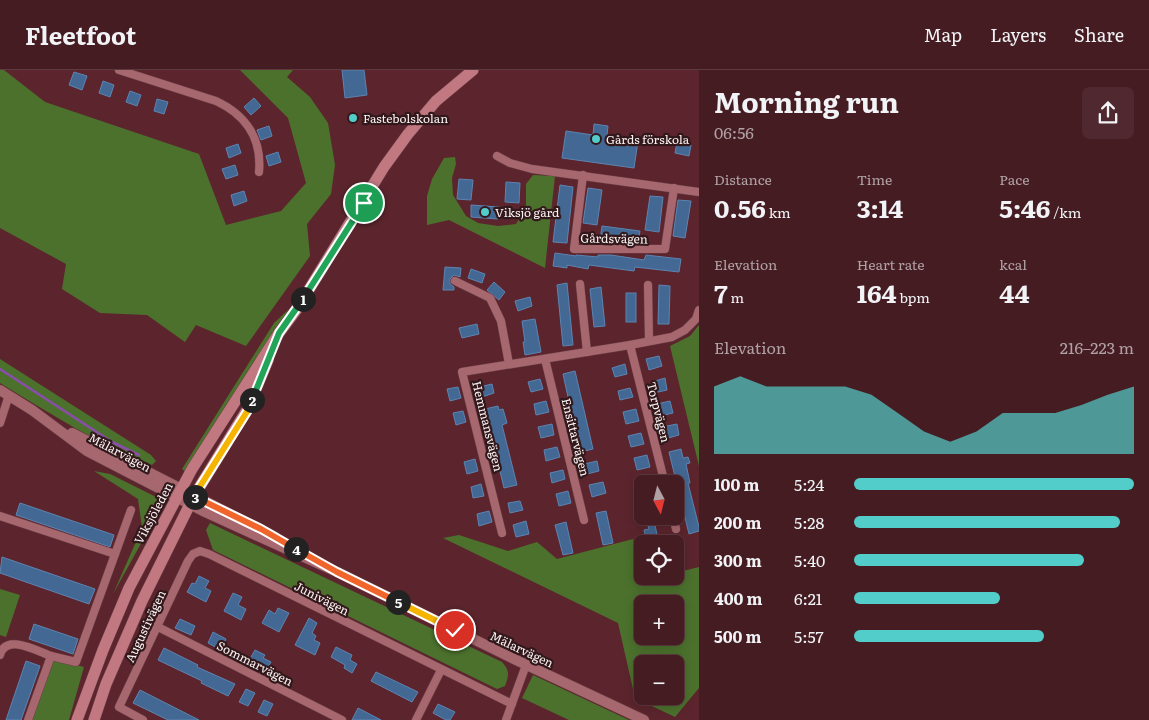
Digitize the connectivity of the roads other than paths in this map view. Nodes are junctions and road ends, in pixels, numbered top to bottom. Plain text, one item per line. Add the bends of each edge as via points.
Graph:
1 (119, 70) edge
2 (473, 70) edge
3 (497, 156) dead end
4 (259, 172) dead end
5 (583, 175) junction
6 (674, 188) junction
7 (699, 192) edge
8 (455, 281) dead end
9 (580, 284) dead end
10 (648, 285) dead end
11 (699, 310) edge
12 (279, 333) junction
13 (649, 342) junction
14 (630, 345) junction
15 (587, 352) junction
16 (545, 359) junction
17 (509, 364) junction
18 (4, 392) edge
19 (0, 423) edge
20 (663, 475) edge
21 (178, 493) junction
22 (192, 500) junction
23 (131, 510) dead end
24 (0, 516) edge
25 (584, 520) dead end
26 (675, 525) edge
27 (676, 529) dead end
28 (502, 533) dead end
29 (116, 554) junction
30 (193, 554) joint
31 (158, 627) junction
32 (0, 655) edge
33 (51, 656) junction
34 (526, 664) junction
35 (441, 670) junction
36 (512, 704) junction
37 (28, 720) edge
38 (77, 720) edge
39 (94, 720) edge
40 (143, 720) edge
41 (342, 720) edge
42 (416, 720) edge
43 (506, 720) edge
44 (644, 720) edge

1 - 4 street via 229,107 252,133 260,158
2 - 12 main road, Viksjöleden via 436,101 408,134
3 - 5 street via 532,169
5 - 6 street
5 - 6 street, Gårdsvägen via 574,249 665,249
6 - 7 street
8 - 17 street via 490,298 501,321
9 - 15 street
10 - 13 street
11 - 13 street, Hemmansvägen via 696,319 684,330 672,337
12 - 21 main road, Viksjöleden
12 - 22 main road, Viksjöleden via 248,410
13 - 14 street, Hemmansvägen
14 - 15 street, Hemmansvägen
14 - 20 street, Torpvägen
15 - 16 street, Hemmansvägen
16 - 17 street, Hemmansvägen
16 - 25 street, Ensittarvägen
17 - 28 street, Hemmansvägen via 462,372
18 - 19 street
18 - 21 street, Mälarvägen
21 - 22 street, Mälarvägen
21 - 38 main road, Viksjöleden via 129,588
22 - 34 street, Mälarvägen via 261,529 337,572
22 - 39 main road, Viksjöleden via 125,637
23 - 29 street
24 - 29 street
26 - 27 street
29 - 33 street via 76,662
30 - 31 street, Augustivägen
30 - 35 street, Junivägen via 200,551 209,554
31 - 40 street, Augustivägen via 119,707
31 - 41 street, Sommarvägen
32 - 33 street via 1,650 16,643
33 - 37 street
34 - 36 street
34 - 44 street, Mälarvägen
35 - 36 street, Junivägen
35 - 42 street
36 - 43 street

